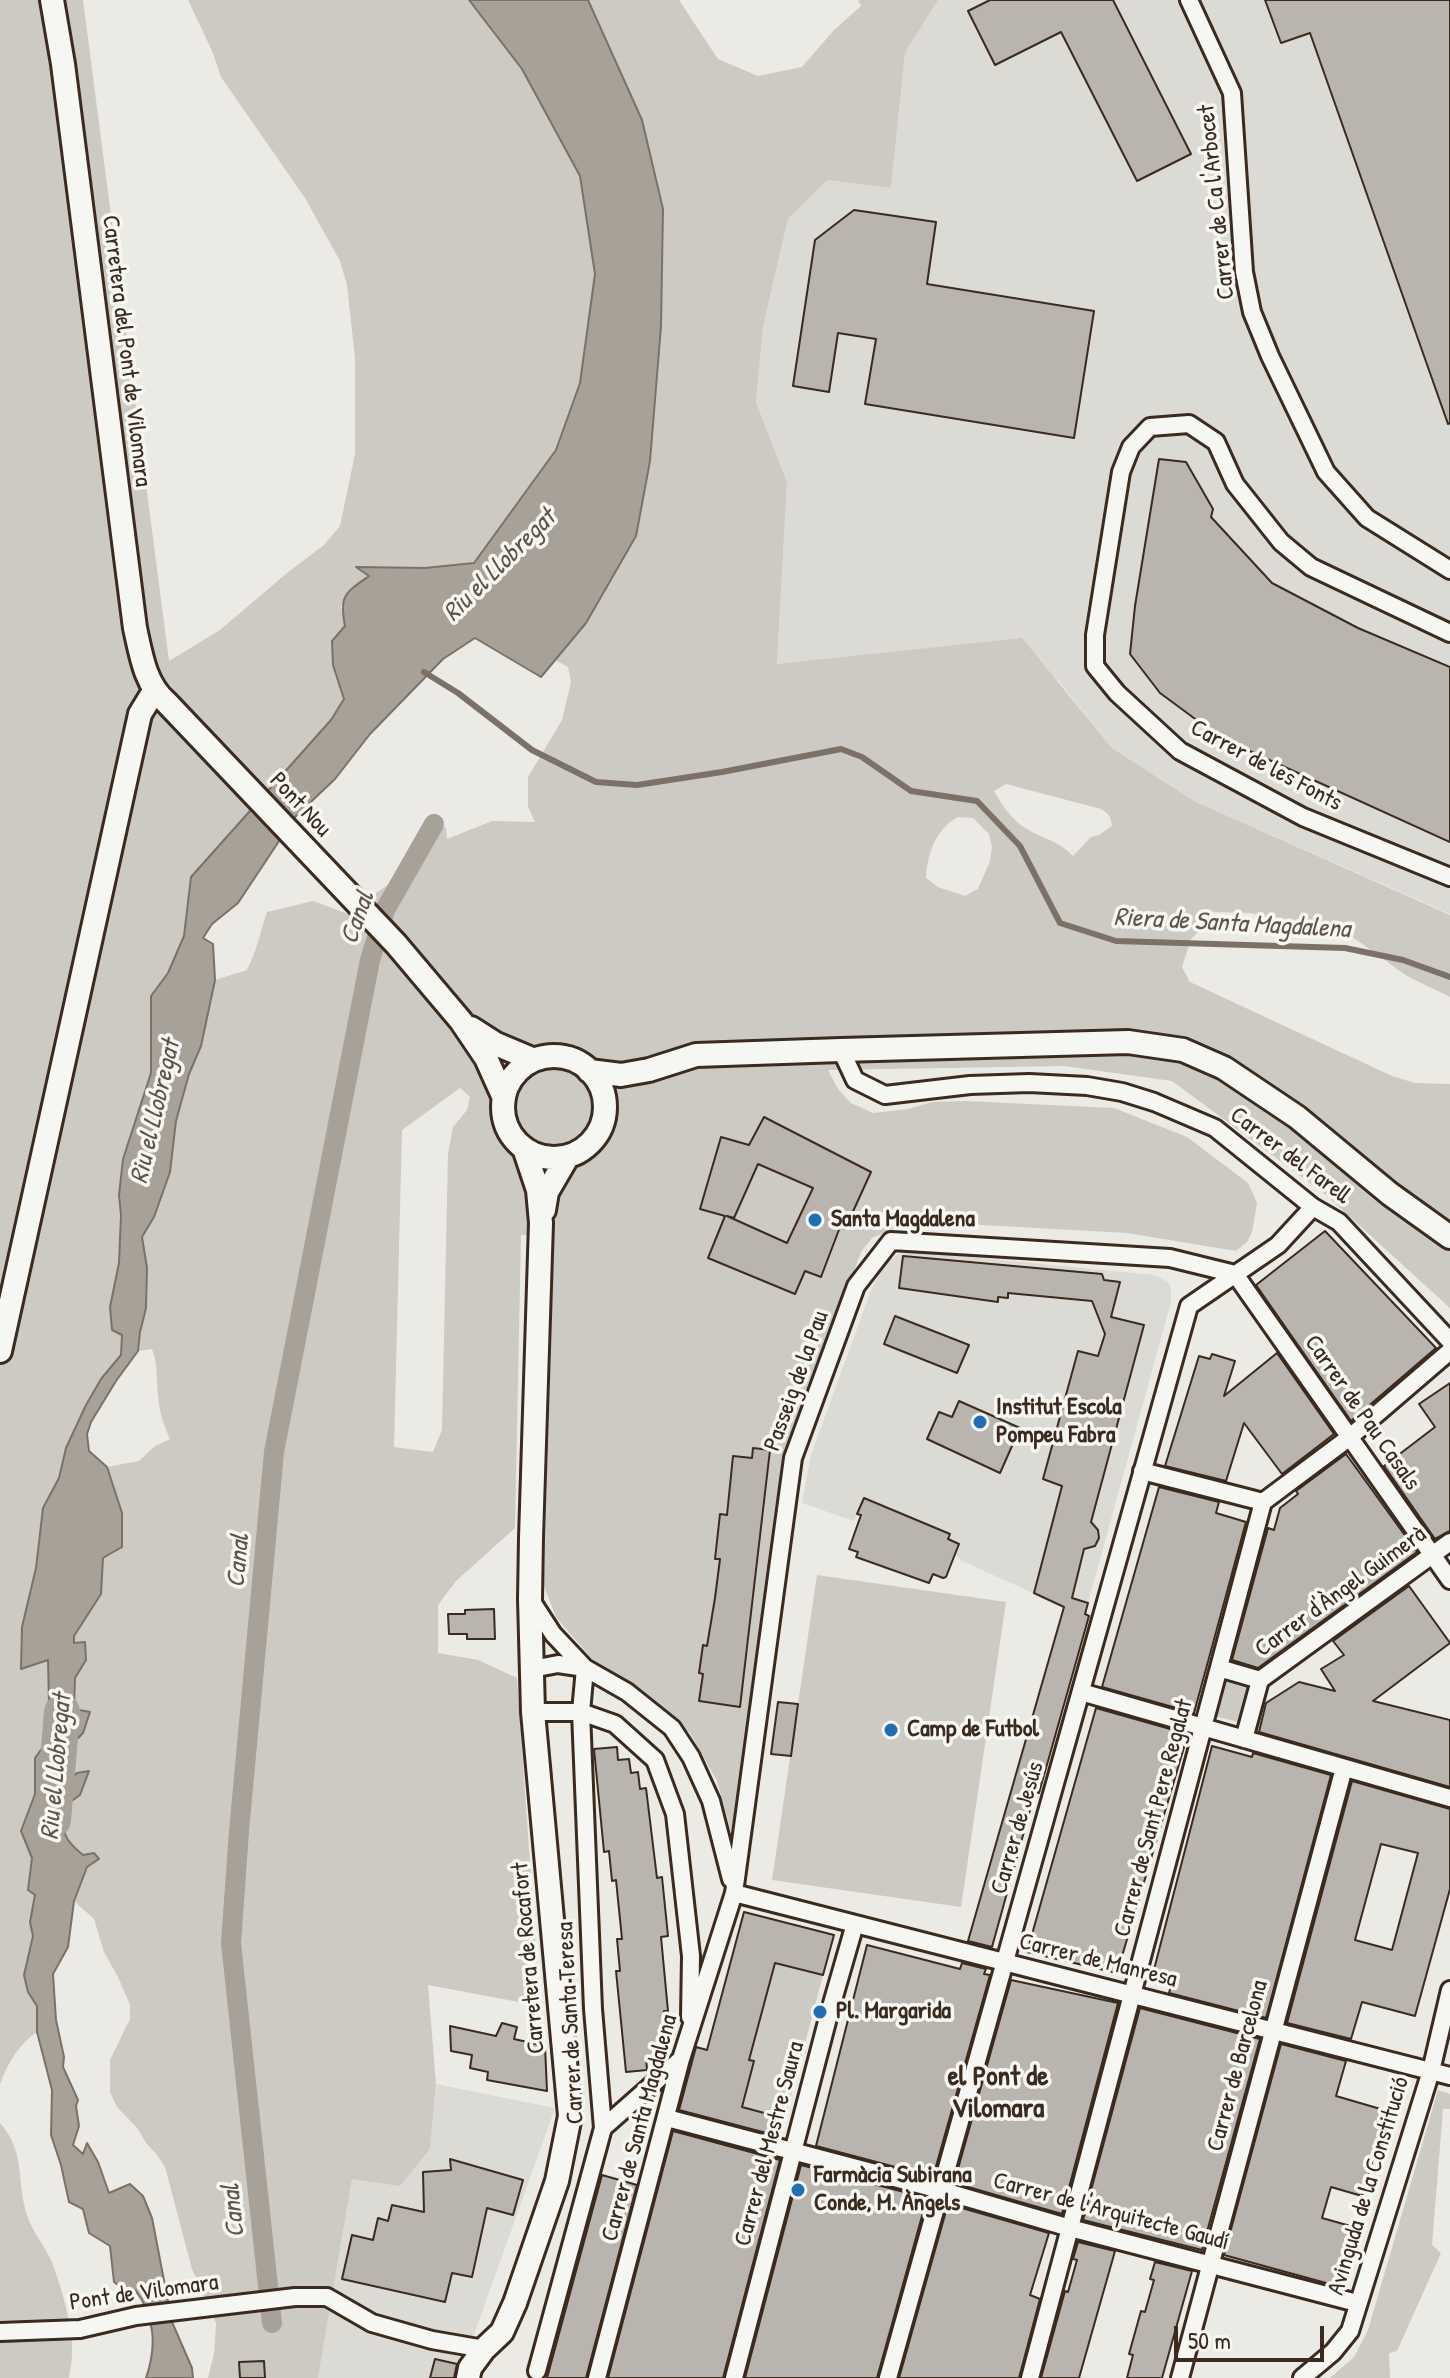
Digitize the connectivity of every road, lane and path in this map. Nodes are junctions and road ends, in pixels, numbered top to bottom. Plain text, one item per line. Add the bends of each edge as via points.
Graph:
1 (52, 0) edge
2 (1189, 0) edge
3 (1450, 570) edge
4 (1450, 633) edge
5 (160, 696) junction
6 (1450, 877) edge
7 (461, 1021) junction
8 (841, 1050) junction
9 (534, 1060) junction
10 (649, 1070) junction
11 (589, 1071) junction
12 (504, 1098) junction
13 (604, 1117) junction
14 (524, 1148) junction
15 (568, 1156) junction
16 (1313, 1207) junction
17 (541, 1223) junction
18 (1450, 1237) edge
19 (1235, 1274) junction
20 (1450, 1341) edge
21 (0, 1351) edge
22 (1450, 1351) edge
23 (1350, 1437) junction
24 (1142, 1471) junction
25 (1263, 1502) junction
26 (1450, 1542) edge
27 (1431, 1555) junction
28 (1450, 1580) edge
29 (530, 1599) junction
30 (585, 1668) junction
31 (1219, 1668) junction
32 (532, 1669) junction
33 (1260, 1680) junction
34 (1081, 1692) junction
35 (533, 1712) junction
36 (581, 1712) junction
37 (1203, 1727) junction
38 (1244, 1739) junction
39 (1344, 1768) junction
40 (1450, 1798) edge
41 (734, 1893) junction
42 (855, 1924) junction
43 (1005, 1962) junction
44 (1450, 1990) edge
45 (1132, 1994) junction
46 (1272, 2030) junction
47 (690, 2035) junction
48 (681, 2059) junction
49 (1431, 2071) junction
50 (1450, 2076) edge
51 (667, 2118) junction
52 (603, 2128) junction
53 (793, 2152) junction
54 (940, 2190) junction
55 (1070, 2228) junction
56 (1210, 2263) junction
57 (1357, 2303) junction
58 (0, 2332) edge
59 (484, 2349) junction
60 (537, 2371) dead end
61 (468, 2378) edge
62 (597, 2378) edge
63 (734, 2378) edge
64 (888, 2378) edge
65 (1030, 2378) edge
66 (1180, 2378) edge
67 (1302, 2378) edge

1 - 5 street, Carretera del Pont de Vilomara via 135,628 142,660
2 - 3 street, Carrer de Ca l'Arbocet via 1232,93 1244,272 1252,312 1270,356 1326,472 1367,518
4 - 6 street, Carrer de les Fonts via 1311,567 1281,542 1235,484 1216,442 1189,424 1150,427 1131,447 1121,472 1095,635 1095,666 1180,751 1303,817
5 - 7 street, Pont Nou via 396,944
5 - 21 street via 140,714
7 - 9 street
7 - 12 street
8 - 10 street via 696,1055
8 - 16 street, Carrer del Farell via 855,1080 885,1095 1029,1083 1111,1090 1154,1102 1215,1128
8 - 18 street via 1128,1042 1183,1050 1224,1068 1297,1117
9 - 11 street via 566,1058
9 - 12 street via 512,1078
10 - 11 street via 621,1075
10 - 13 street via 625,1088
11 - 13 street via 601,1087
12 - 14 street via 507,1126
13 - 15 street via 591,1141
14 - 15 street via 540,1156
14 - 17 street via 538,1190
15 - 17 street via 547,1192
16 - 19 street, Carrer de Jesús via 1278,1245
16 - 20 street, Carrer del Farell via 1339,1222
17 - 29 street, Carretera de Rocafort
19 - 23 street, Carrer de Pau Casals
19 - 24 street, Carrer de Jesús via 1189,1306
19 - 41 street, Passeig de la Pau via 1170,1258 891,1241 856,1286 793,1458
22 - 23 street
23 - 25 street
23 - 27 street, Carrer de Pau Casals
24 - 25 street
24 - 34 street, Carrer de Jesús
25 - 31 street, Carrer de Sant Pere Regalat
26 - 27 street, Carrer d'Àngel Guimerà
27 - 28 street, Carrer de Pau Casals
27 - 33 street, Carrer d'Àngel Guimerà
29 - 30 street
29 - 32 street, Carretera de Rocafort
30 - 32 street via 558,1664
30 - 36 street, Carrer de Santa Teresa
30 - 41 street via 627,1692 672,1728 711,1801
31 - 33 street
31 - 37 street, Carrer de Sant Pere Regalat
32 - 35 street, Carretera de Rocafort
33 - 38 street
34 - 37 street
34 - 43 street, Carrer de Jesús
35 - 36 street
35 - 59 street, Carretera de Rocafort via 570,2116 557,2181 515,2303 502,2332
36 - 47 street via 615,1724 655,1760 675,1814 691,1956
36 - 52 street, Carrer de Santa Teresa
37 - 38 street
37 - 45 street, Carrer de Sant Pere Regalat
38 - 39 street
39 - 40 street
39 - 46 street, Carrer de Barcelona
41 - 42 street, Carrer de Manresa
41 - 47 street, Carrer de Santa Magdalena
42 - 43 street, Carrer de Manresa
42 - 53 street, Carrer del Mestre Saura
43 - 45 street, Carrer de Manresa
43 - 54 street, Carrer de Jesús
44 - 49 street, Avinguda de la Constitució
45 - 46 street, Carrer de Manresa
45 - 55 street, Carrer de Sant Pere Regalat
46 - 49 street, Carrer de Manresa
46 - 56 street, Carrer de Barcelona
47 - 48 street, Carrer de Santa Magdalena
48 - 51 street, Carrer de Santa Magdalena
48 - 52 street
49 - 50 street, Carrer de Manresa
49 - 57 street, Avinguda de la Constitució
51 - 53 street, Carrer de l'Arquitecte Gaudí
51 - 62 street, Carrer de Santa Magdalena
52 - 60 street, Carrer de Santa Teresa
53 - 54 street, Carrer de l'Arquitecte Gaudí
53 - 63 street, Carrer del Mestre Saura
54 - 55 street, Carrer de l'Arquitecte Gaudí
54 - 64 street, Carrer de Jesús
55 - 56 street, Carrer de l'Arquitecte Gaudí
55 - 65 street, Carrer de Sant Pere Regalat
56 - 57 street, Carrer de l'Arquitecte Gaudí
56 - 66 street, Carrer de Barcelona
57 - 67 street, Avinguda de la Constitució via 1350,2331
58 - 59 street, Pont de Vilomara via 80,2329 136,2316 327,2297 372,2323
59 - 61 street, Carretera de Rocafort

